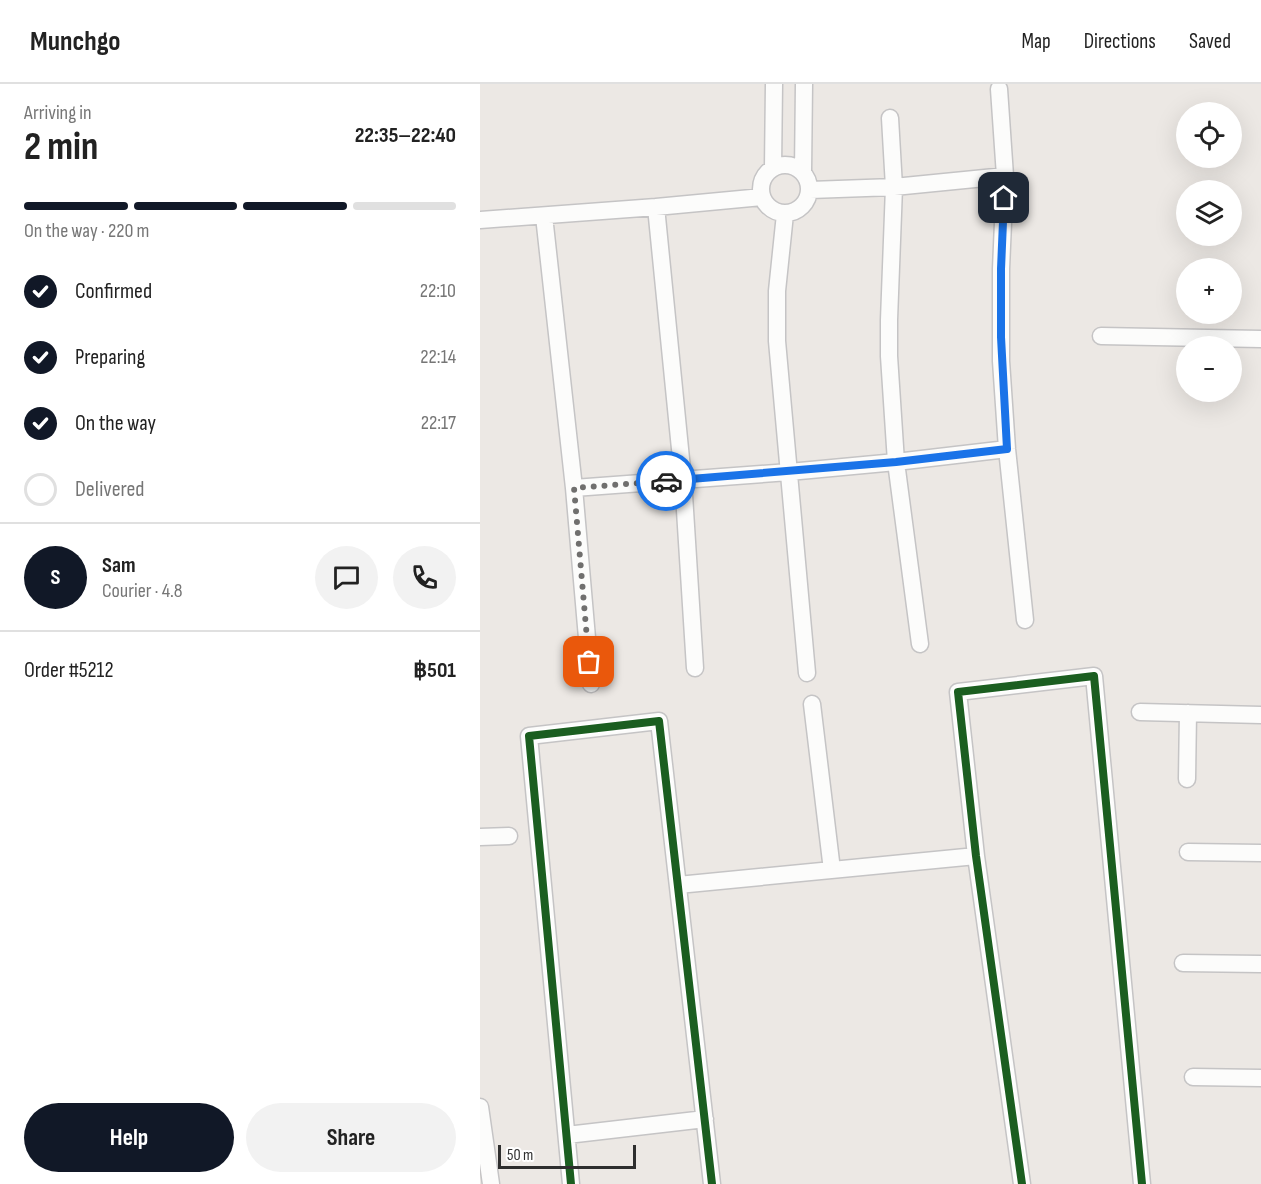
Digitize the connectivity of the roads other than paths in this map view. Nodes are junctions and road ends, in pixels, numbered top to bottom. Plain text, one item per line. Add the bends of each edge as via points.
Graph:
1 (774, 84) edge
2 (804, 84) edge
3 (999, 89) dead end
4 (890, 118) dead end
5 (773, 168) junction
6 (803, 172) junction
7 (1005, 176) junction
8 (894, 187) junction
9 (810, 190) junction
10 (762, 197) junction
11 (656, 207) junction
12 (785, 214) junction
13 (544, 216) junction
14 (480, 220) edge
15 (1101, 336) dead end
16 (1261, 339) edge
17 (1007, 449) junction
18 (896, 462) junction
19 (789, 472) junction
20 (683, 480) junction
21 (574, 488) junction
22 (1025, 620) dead end
23 (920, 644) dead end
24 (695, 668) dead end
25 (807, 673) dead end
26 (591, 684) dead end
27 (812, 704) dead end
28 (1140, 712) dead end
29 (1188, 713) junction
30 (1261, 715) edge
31 (1187, 779) dead end
32 (509, 836) dead end
33 (480, 837) edge
34 (1188, 852) dead end
35 (1261, 853) edge
36 (976, 856) junction
37 (832, 870) junction
38 (678, 885) junction
39 (1183, 963) dead end
40 (1261, 964) edge
41 (1193, 1077) dead end
42 (1261, 1078) edge
43 (480, 1107) edge
44 (705, 1119) junction
45 (567, 1135) junction
46 (491, 1184) edge
47 (571, 1184) edge
48 (712, 1184) edge
49 (1022, 1184) edge
50 (1142, 1184) edge

1 - 5 street
2 - 6 street
3 - 7 street
4 - 8 street
5 - 6 street via 789,164
5 - 10 street via 762,180
6 - 9 street
7 - 8 street
7 - 17 street via 1001,337
8 - 9 street
8 - 18 street via 889,356
9 - 12 street via 797,211
10 - 11 street
10 - 12 street via 771,209
11 - 13 street
11 - 20 street
12 - 19 street via 777,291 777,341
13 - 14 street
13 - 21 street
15 - 16 street
17 - 18 street
17 - 22 street
18 - 19 street
18 - 23 street
19 - 20 street
19 - 25 street
20 - 21 street
20 - 24 street
21 - 26 street
27 - 37 street
28 - 29 street
29 - 30 street
29 - 31 street
32 - 33 street
34 - 35 street
36 - 37 street
36 - 49 street
36 - 50 street via 958,692 1094,676
37 - 38 street
38 - 44 street
38 - 45 street via 659,721 529,736
39 - 40 street
41 - 42 street
43 - 46 street
44 - 45 street
44 - 48 street
45 - 47 street

